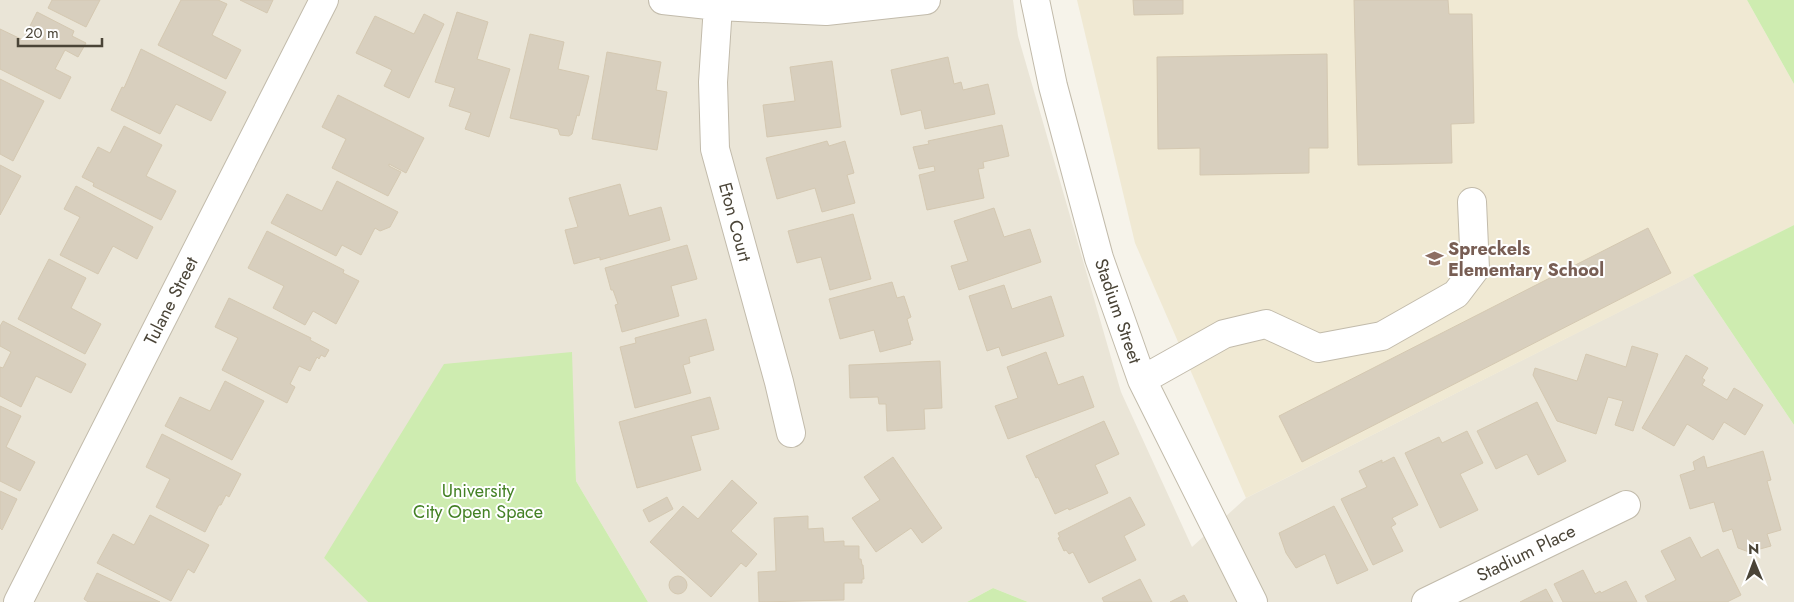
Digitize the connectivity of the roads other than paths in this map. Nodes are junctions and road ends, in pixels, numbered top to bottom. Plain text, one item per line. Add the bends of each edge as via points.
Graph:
1 (324, 0) edge
2 (663, 0) edge
3 (926, 0) edge
4 (1035, 0) edge
5 (718, 6) junction
6 (1472, 202) dead end
7 (1142, 380) junction
8 (791, 433) dead end
9 (1626, 504) dead end
10 (18, 602) edge
11 (1253, 602) edge
12 (1426, 602) edge

1 - 10 street, Tulane Street
2 - 5 street
3 - 5 street via 826,11
4 - 7 street, Stadium Street via 1052,86 1099,258
5 - 8 street, Eton Court via 713,82 715,149
6 - 7 street via 1475,270 1456,294 1382,336 1318,348 1266,324 1224,334
7 - 11 street, Stadium Street
9 - 12 street, Stadium Place

